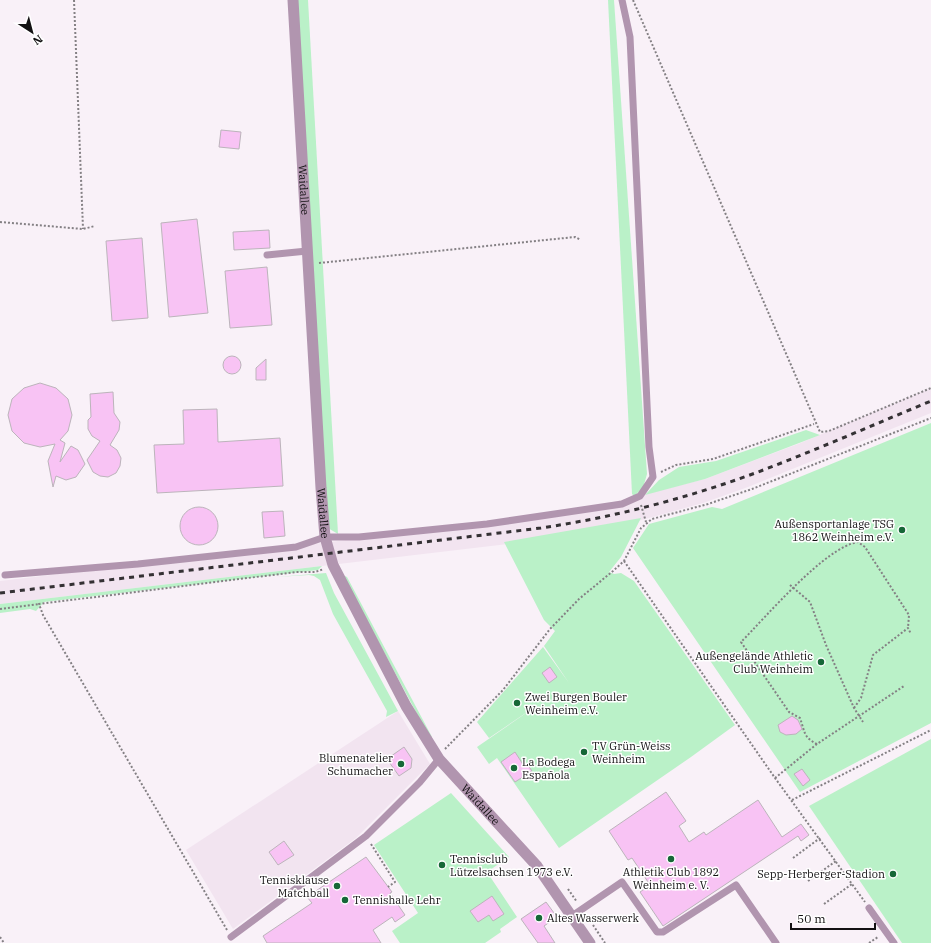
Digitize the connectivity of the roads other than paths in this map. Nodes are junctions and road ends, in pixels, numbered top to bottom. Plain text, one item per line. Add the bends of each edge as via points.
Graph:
1 (293, 0) edge
2 (622, 0) edge
3 (308, 251) junction
4 (267, 255) dead end
5 (325, 537) junction
6 (4, 575) dead end
7 (442, 754) junction
8 (869, 908) road end
9 (572, 916) junction
10 (231, 937) road end
11 (590, 943) edge
12 (776, 943) edge
13 (894, 943) edge

1 - 3 street, Waidallee
2 - 5 lane via 630,37 649,447 653,477 640,496 622,504 487,524 359,537
3 - 4 lane
3 - 5 street, Waidallee
5 - 6 lane via 296,547
5 - 7 street, Waidallee via 333,565 406,706
7 - 9 street, Waidallee via 537,866
7 - 10 lane via 420,782 366,836
8 - 13 lane
9 - 11 street, Waidallee
9 - 12 lane via 622,882 657,932 663,932 736,885

